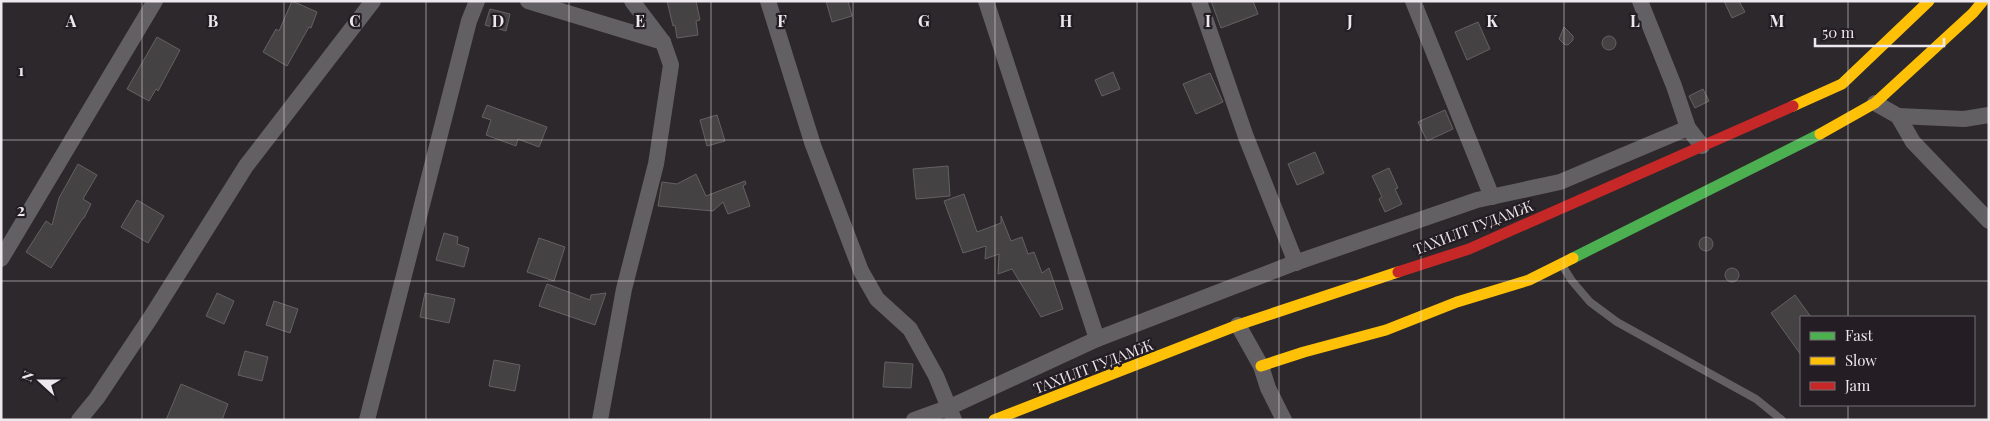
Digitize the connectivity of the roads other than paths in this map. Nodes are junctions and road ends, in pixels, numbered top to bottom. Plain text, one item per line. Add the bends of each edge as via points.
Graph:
1 (154, 1) edge
2 (372, 1) edge
3 (476, 1) edge
4 (528, 1) edge
5 (632, 1) edge
6 (768, 1) edge
7 (986, 1) edge
8 (1199, 1) edge
9 (1413, 1) edge
10 (1640, 1) edge
11 (1929, 1) edge
12 (1983, 1) edge
13 (663, 42) junction
14 (1875, 103) junction
15 (1989, 115) edge
16 (1898, 116) junction
17 (1688, 128) junction
18 (1702, 146) junction
19 (1492, 197) junction
20 (1989, 221) edge
21 (1, 259) edge
22 (1296, 263) junction
23 (1561, 263) junction
24 (1238, 325) junction
25 (1097, 339) junction
26 (1261, 366) junction
27 (952, 413) edge
28 (79, 420) edge
29 (367, 420) edge
30 (600, 420) edge
31 (914, 420) edge
32 (994, 420) edge
33 (1284, 420) edge
34 (1782, 420) edge

1 - 21 street
2 - 28 street via 246,166 151,318
3 - 29 street
4 - 13 street
5 - 13 street
6 - 27 street via 813,145 861,271 876,299 910,329
7 - 25 street
8 - 22 street via 1246,137
9 - 19 street
10 - 17 street
11 - 18 main road, ТАХИЛТ ГУДАМЖ via 1842,84
12 - 14 main road
13 - 30 street via 671,65 656,164 624,290
14 - 16 street
14 - 23 main road via 1827,131
15 - 16 street via 1964,119
16 - 20 street via 1913,142
17 - 18 street
17 - 19 street via 1560,182
18 - 24 main road, ТАХИЛТ ГУДАМЖ via 1469,249
19 - 22 street
22 - 25 street
23 - 26 main road via 1529,280 1457,302 1386,330
23 - 34 lane via 1590,302 1617,322 1756,399
24 - 26 street
24 - 32 main road, ТАХИЛТ ГУДАМЖ
25 - 27 street
26 - 33 street
27 - 31 street

